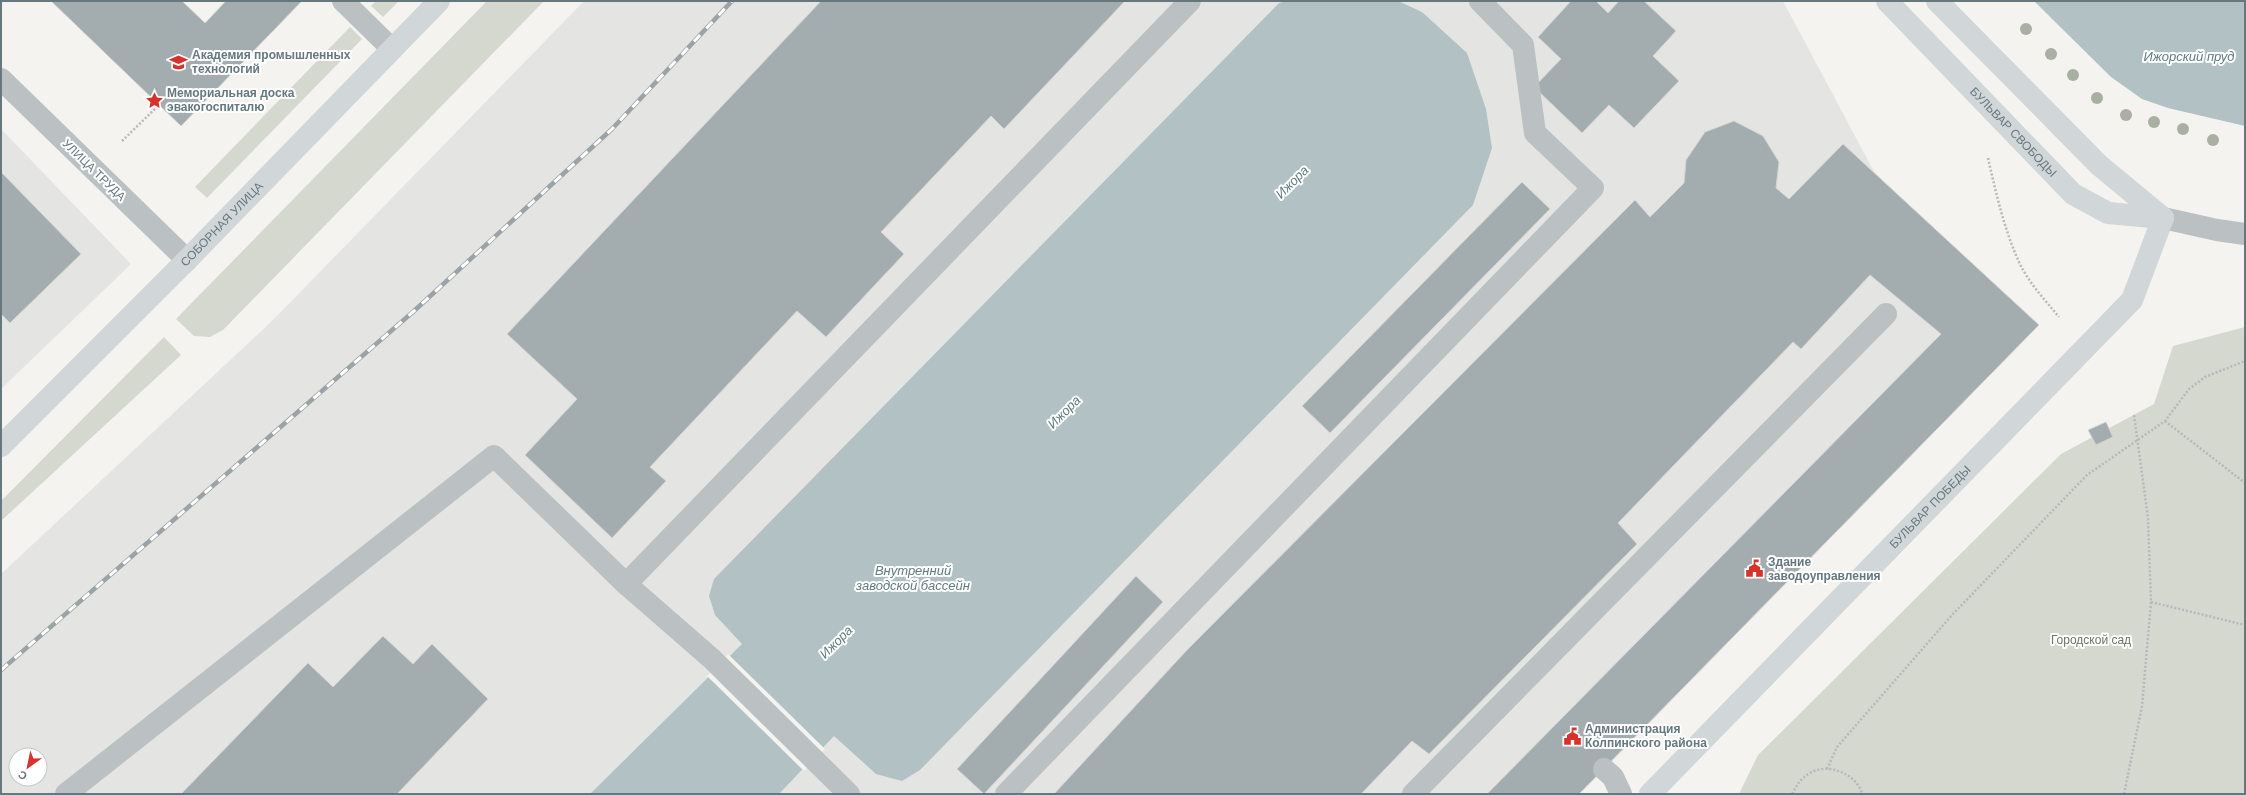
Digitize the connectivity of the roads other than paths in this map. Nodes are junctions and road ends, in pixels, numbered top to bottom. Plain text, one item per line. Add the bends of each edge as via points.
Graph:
1 (342, 1) edge
2 (440, 1) edge
3 (1190, 1) edge
4 (1480, 1) edge
5 (1887, 1) edge
6 (1937, 1) edge
7 (392, 49) junction
8 (1, 79) edge
9 (2163, 218) junction
10 (2245, 234) edge
11 (187, 260) junction
12 (1886, 314) dead end
13 (1, 446) edge
14 (626, 584) junction
15 (1604, 769) dead end
16 (66, 794) edge
17 (849, 794) edge
18 (1006, 794) edge
19 (1413, 794) edge
20 (1621, 794) edge
21 (1650, 794) edge

1 - 7 street
2 - 7 main road, СОБОРНАЯ УЛИЦА
3 - 14 street
4 - 18 street via 1523,45 1535,133 1593,188
5 - 9 main road, БУЛЬВАР СВОБОДЫ via 2073,194 2108,213
6 - 9 main road, БУЛЬВАР СВОБОДЫ via 2099,165
7 - 11 main road, СОБОРНАЯ УЛИЦА
8 - 11 street, УЛИЦА ТРУДА
9 - 10 street, БУЛЬВАР СВОБОДЫ
9 - 21 main road, БУЛЬВАР ПОБЕДЫ via 2132,300
11 - 13 main road, СОБОРНАЯ УЛИЦА
12 - 19 street
14 - 16 street via 494,456
14 - 17 street via 712,659
15 - 20 street via 1613,777

